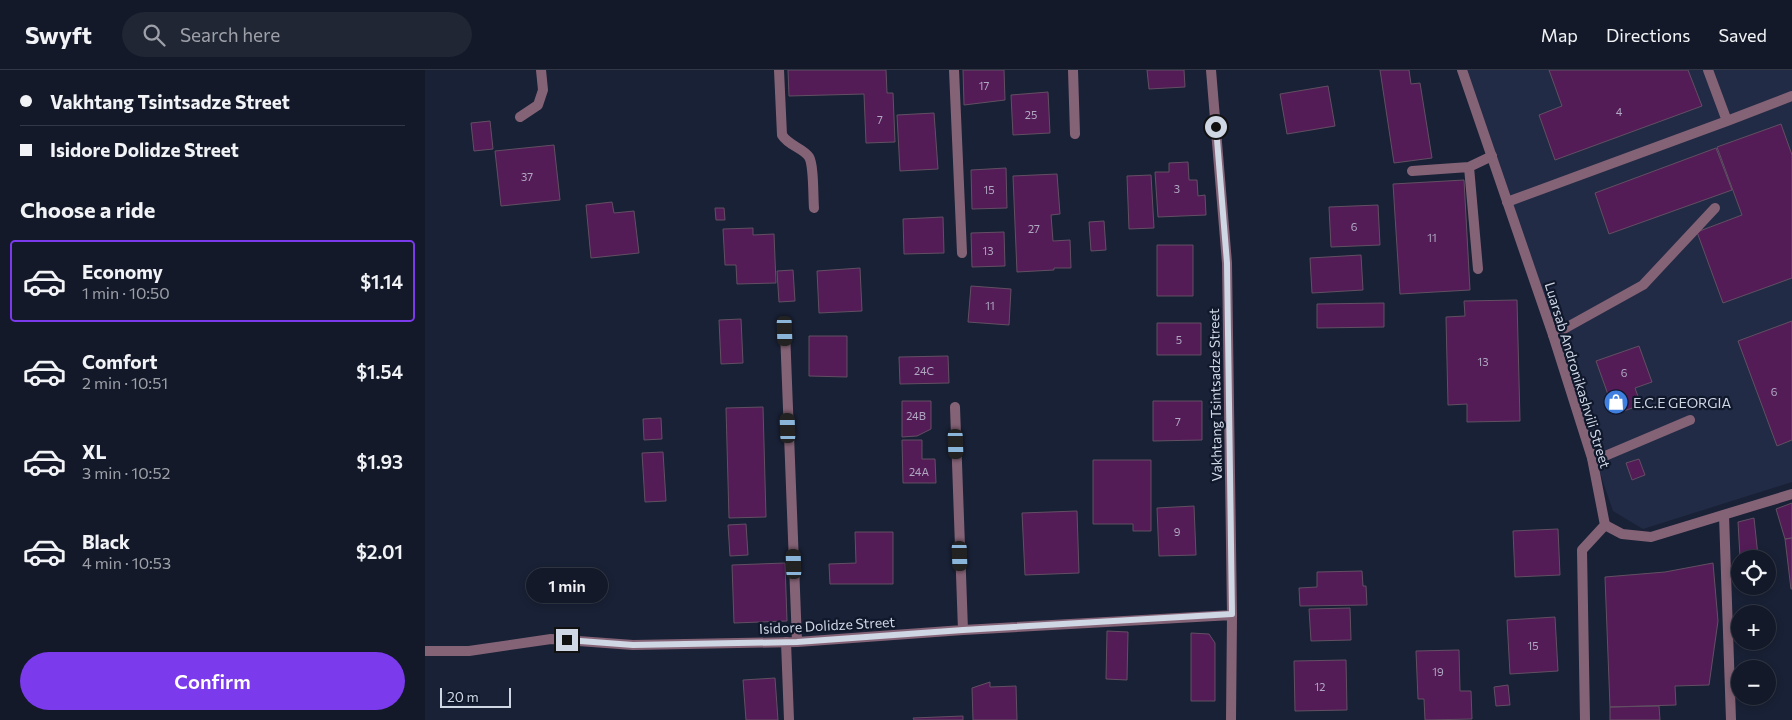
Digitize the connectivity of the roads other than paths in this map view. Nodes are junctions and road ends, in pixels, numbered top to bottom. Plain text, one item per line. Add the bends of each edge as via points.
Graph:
1 (541, 70) edge
2 (779, 70) edge
3 (954, 70) edge
4 (1073, 70) edge
5 (1211, 70) edge
6 (1462, 70) edge
7 (1708, 70) edge
8 (1792, 96) edge
9 (519, 117) dead end
10 (1727, 121) junction
11 (1075, 134) dead end
12 (1491, 156) junction
13 (1469, 166) junction
14 (1413, 171) dead end
15 (1507, 202) junction
16 (814, 208) dead end
17 (1715, 208) dead end
18 (962, 253) dead end
19 (1478, 269) dead end
20 (785, 331) dead end
21 (1553, 335) junction
22 (955, 406) dead end
23 (1690, 420) dead end
24 (1592, 458) junction
25 (1792, 494) edge
26 (1724, 515) junction
27 (1605, 525) junction
28 (1232, 614) junction
29 (963, 630) junction
30 (792, 642) junction
31 (425, 651) edge
32 (789, 720) edge
33 (1231, 720) edge
34 (1585, 720) edge
35 (1731, 720) edge

1 - 9 street via 543,90 538,105
2 - 16 street via 782,134 786,141 809,156
3 - 18 street
4 - 11 street
5 - 28 street, Vakhtang Tsintsadze Street via 1227,263
6 - 12 street, Luarsab Andronikashvili Street
7 - 10 street
8 - 10 street
10 - 15 street
12 - 13 street
12 - 15 street, Luarsab Andronikashvili Street
13 - 14 street
13 - 19 street
15 - 21 street, Luarsab Andronikashvili Street
17 - 21 street via 1643,285
20 - 30 street
21 - 24 street, Luarsab Andronikashvili Street
22 - 29 street
23 - 24 street via 1605,456
24 - 27 street, Luarsab Andronikashvili Street
25 - 26 street
26 - 27 street via 1651,537 1622,534
26 - 35 street
27 - 34 street via 1582,550
28 - 29 street, Isidore Dolidze Street
28 - 33 street, Vakhtang Tsintsadze Street
29 - 30 street, Isidore Dolidze Street
30 - 31 street, Isidore Dolidze Street via 633,645 551,639 469,651
30 - 32 street

